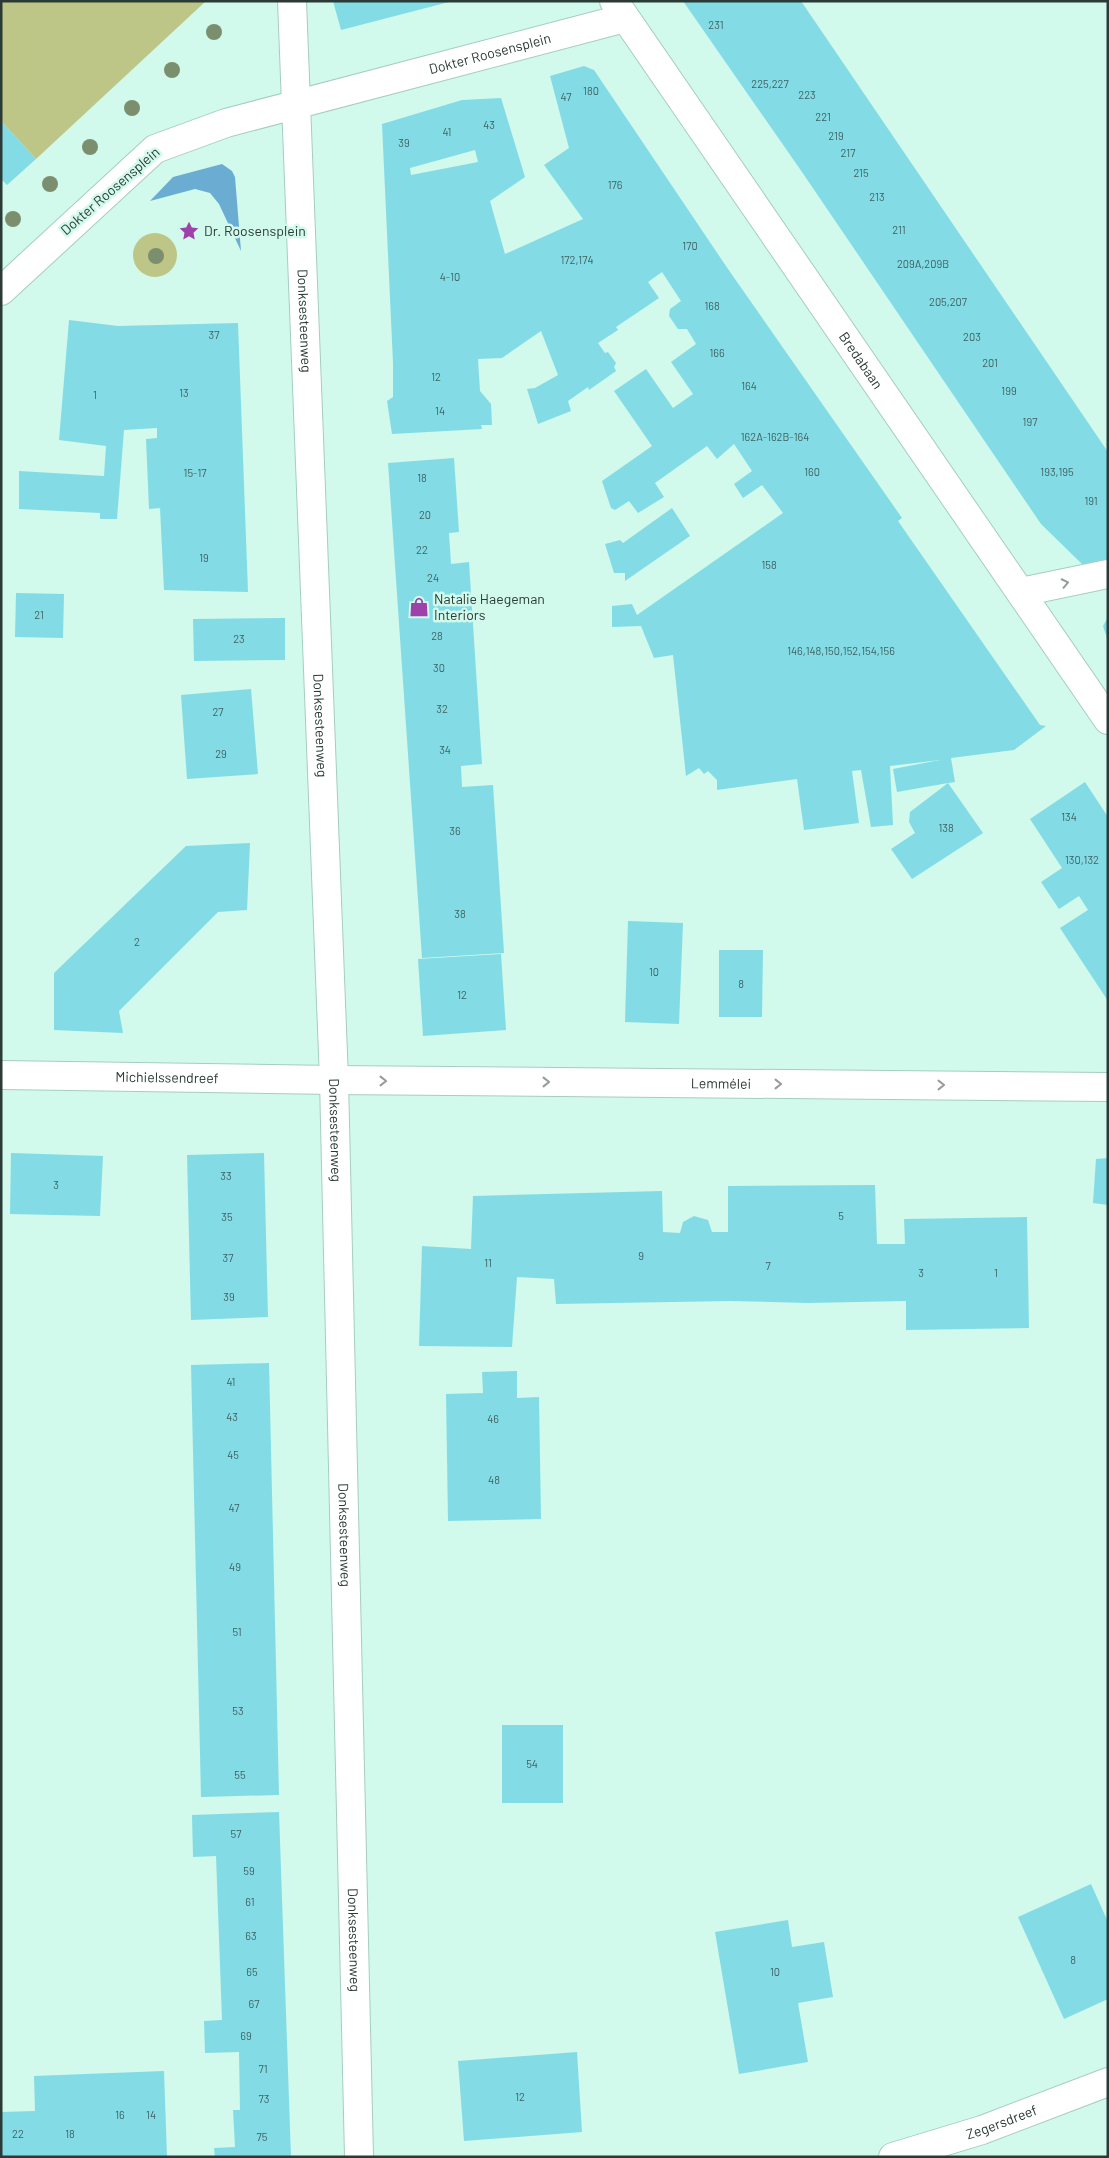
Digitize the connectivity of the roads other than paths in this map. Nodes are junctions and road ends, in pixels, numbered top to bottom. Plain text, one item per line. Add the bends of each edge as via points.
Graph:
1 (292, 1) edge
2 (619, 9) edge
3 (295, 105) junction
4 (1, 291) edge
5 (1108, 574) edge
6 (1021, 592) junction
7 (1108, 720) edge
8 (1, 1075) edge
9 (334, 1080) junction
10 (1108, 1086) edge
11 (1108, 2082) edge
12 (360, 2157) edge
13 (893, 2157) edge

1 - 3 street
2 - 3 street, Dokter Roosensplein
2 - 6 street, Bredabaan
3 - 4 street, Dokter Roosensplein via 226,123 155,149
3 - 9 street, Donksesteenweg via 306,312
6 -> 5 street
6 - 7 street, Bredabaan
8 - 9 street, Michielssendreef
9 -> 10 street, Lemmélei
9 - 12 street, Donksesteenweg
11 - 13 street, Zegersdreef via 982,2130

